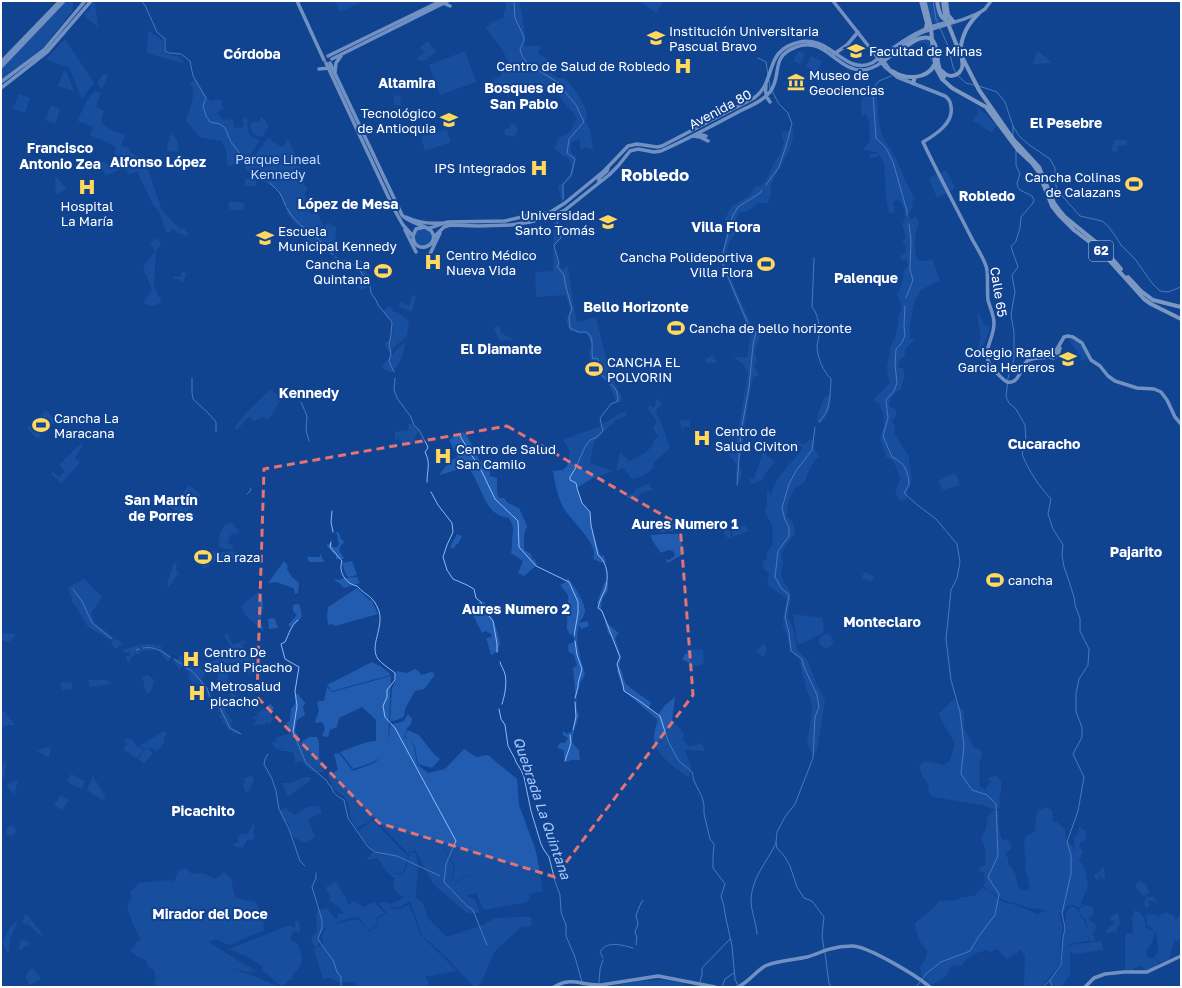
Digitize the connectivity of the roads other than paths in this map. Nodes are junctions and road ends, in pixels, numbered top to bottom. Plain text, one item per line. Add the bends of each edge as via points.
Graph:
1 (60, 1) edge
2 (64, 1) edge
3 (85, 1) edge
4 (91, 1) edge
5 (297, 1) edge
6 (448, 1) edge
7 (833, 1) edge
8 (938, 1) edge
9 (945, 1) edge
10 (990, 1) edge
11 (442, 2) edge
12 (923, 2) edge
13 (450, 6) dead end
14 (979, 13) junction
15 (952, 21) junction
16 (944, 24) junction
17 (934, 27) junction
18 (926, 28) junction
19 (858, 32) junction
20 (376, 35) junction
21 (864, 38) junction
22 (899, 49) junction
23 (321, 53) junction
24 (828, 53) junction
25 (874, 53) junction
26 (960, 53) junction
27 (836, 54) junction
28 (341, 55) junction
29 (889, 57) junction
30 (880, 58) junction
31 (329, 59) junction
32 (1, 62) edge
33 (325, 62) junction
34 (882, 62) junction
35 (870, 64) junction
36 (935, 64) junction
37 (1, 67) edge
38 (328, 68) junction
39 (319, 69) dead end
40 (940, 69) junction
41 (891, 71) junction
42 (335, 73) junction
43 (916, 77) junction
44 (1, 82) edge
45 (913, 83) junction
46 (766, 84) junction
47 (1, 88) edge
48 (957, 90) junction
49 (767, 94) junction
50 (740, 98) dead end
51 (751, 99) junction
52 (770, 102) dead end
53 (742, 104) junction
54 (746, 107) junction
55 (714, 120) junction
56 (701, 126) junction
57 (705, 130) junction
58 (686, 133) junction
59 (697, 133) junction
60 (706, 136) dead end
61 (690, 137) junction
62 (708, 141) dead end
63 (1016, 144) junction
64 (619, 155) junction
65 (623, 159) junction
66 (612, 162) junction
67 (608, 167) junction
68 (614, 171) junction
69 (599, 182) junction
70 (399, 211) junction
71 (530, 215) junction
72 (530, 222) junction
73 (442, 223) junction
74 (403, 225) junction
75 (424, 227) junction
76 (428, 228) junction
77 (441, 230) junction
78 (413, 236) junction
79 (434, 237) junction
80 (416, 252) dead end
81 (430, 254) dead end
82 (1181, 307) edge
83 (1181, 319) edge
84 (1181, 424) edge
85 (1181, 956) edge
86 (554, 987) edge
87 (715, 987) edge
88 (739, 987) edge
89 (930, 987) edge
90 (1085, 987) edge

1 - 32 main road
2 - 37 main road
3 - 44 main road via 46,48
4 - 47 main road via 47,52
5 - 23 main road
6 - 11 main road
7 - 19 main road
8 - 15 highway via 944,19
9 - 15 highway
9 - 26 highway, 62, bridge via 945,16
10 - 14 main road, Avenida 80
10 - 15 main road, Avenida 80 via 977,12
11 - 13 main road
11 - 20 main road
12 - 18 highway
12 - 36 highway, 62, bridge via 931,28
14 - 16 main road, Avenida 80
14 - 26 highway via 962,36
15 - 16 main road, Avenida 80
16 - 17 main road, Avenida 80
17 - 18 main road, Avenida 80
17 - 22 main road, Avenida 80 via 917,34
18 - 30 main road, Avenida 80
19 - 21 main road
19 - 27 main road
20 - 28 main road
20 - 31 main road
21 - 25 main road
21 - 30 main road
22 - 29 main road, Avenida 80
22 - 40 highway via 921,38 929,38 936,46
23 - 31 main road
23 - 33 main road
24 - 27 main road
24 - 34 main road, Avenida 80 via 854,69 870,69
24 - 49 main road, Avenida 80 via 810,44 798,46 784,54 775,82
25 - 30 main road
25 - 35 main road
26 - 40 highway via 963,64 956,75 949,76
26 - 63 highway, 62 via 983,96
27 - 35 main road, Avenida 80 via 856,65
27 - 46 main road, Avenida 80 via 822,45 805,42 787,47 772,62
28 - 31 main road
28 - 42 main road via 336,63
29 - 34 main road, Avenida 80
29 - 41 main road
30 - 34 main road
30 - 35 main road, Avenida 80
31 - 33 main road
31 - 33 main road via 325,58
31 - 42 main road
33 - 38 main road
34 - 41 main road
34 - 41 main road
36 - 43 highway via 928,72
36 - 48 highway, 62 via 942,79
38 - 39 main road
38 - 74 main road via 362,144
40 - 48 highway
41 - 43 highway via 901,76
41 - 45 main road
42 - 70 main road
43 - 45 highway
45 - 84 main road, Calle 65 via 945,96 952,110 950,120 922,142 987,268 988,300 994,317 993,332 987,349 992,368 1008,382 1013,381 1028,360 1056,358 1063,338 1073,337 1082,343 1092,360 1111,378 1137,388 1161,392 1174,417
46 - 49 main road
46 - 51 main road, Avenida 80 via 759,94
48 - 63 highway, 62 via 986,107
49 - 52 main road
49 - 54 main road, Avenida 80
50 - 53 main road via 743,100
51 - 53 main road, Avenida 80
51 - 54 main road
53 - 55 main road, Avenida 80
54 - 57 main road, Avenida 80
55 - 56 main road, Avenida 80
55 - 57 main road via 706,125
56 - 58 main road, Avenida 80
56 - 59 main road
57 - 59 main road, Avenida 80
58 - 59 main road
58 - 64 main road, Avenida 80 via 660,147 630,145
59 - 60 main road
59 - 61 main road, Avenida 80
61 - 62 main road
61 - 65 main road, Avenida 80 via 660,152 632,150
63 - 82 highway, 62 via 1039,167 1054,203 1062,214 1102,247 1144,295
63 - 83 highway, 62 via 1018,150 1030,160 1038,172 1052,206 1063,220 1100,250 1144,299
64 - 65 main road via 619,160
64 - 66 main road, Avenida 80
65 - 68 main road, Avenida 80
66 - 67 main road, Avenida 80
66 - 68 main road via 618,163
67 - 69 main road via 599,178
67 - 71 main road, Avenida 80 via 558,208 546,214
68 - 69 main road, Avenida 80
69 - 72 main road, Avenida 80 via 565,210
70 - 73 main road via 413,220 432,224
70 - 75 main road via 406,219
71 - 72 main road via 534,218
71 - 73 main road, Avenida 80 via 509,221
72 - 77 main road, Avenida 80 via 494,226 450,225
73 - 76 main road, Avenida 80
74 - 78 main road
74 - 80 main road
75 - 76 main road
75 - 78 main road via 416,229
76 - 79 main road
77 - 79 main road
77 - 81 main road
78 - 79 main road via 415,243 422,247 430,245
85 - 90 main road via 1147,972 1105,974 1094,978
86 - 87 main road via 570,981 601,985 658,976
88 - 89 main road via 763,968 773,964 810,957 832,948 851,946 875,954

